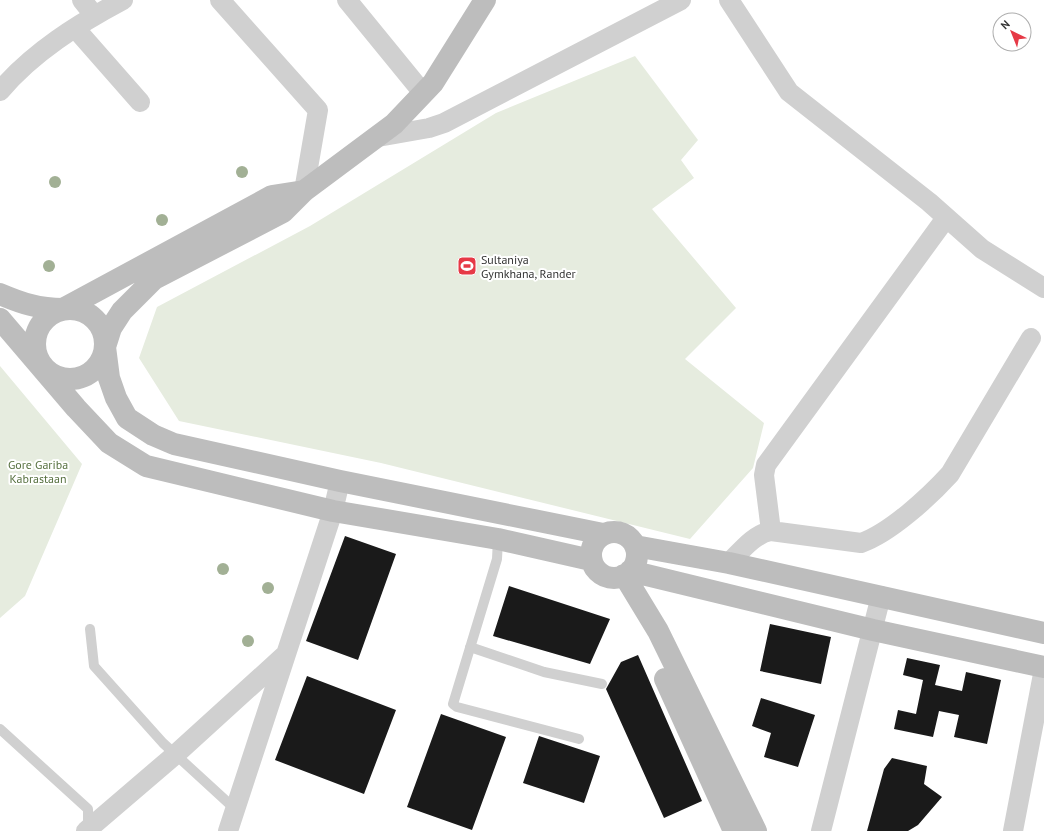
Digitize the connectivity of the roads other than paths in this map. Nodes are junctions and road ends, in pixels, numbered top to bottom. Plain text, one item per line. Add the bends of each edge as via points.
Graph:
1 (123, 0) edge
2 (220, 0) edge
3 (347, 0) edge
4 (485, 0) edge
5 (681, 0) edge
6 (729, 0) edge
7 (88, 7) edge
8 (75, 28) junction
9 (0, 91) edge
10 (423, 93) junction
11 (140, 102) dead end
12 (378, 136) junction
13 (304, 191) junction
14 (946, 218) junction
15 (1044, 288) edge
16 (0, 294) edge
17 (63, 309) junction
18 (0, 319) edge
19 (1031, 338) dead end
20 (105, 348) junction
21 (44, 368) junction
22 (340, 481) junction
23 (333, 511) junction
24 (771, 531) junction
25 (603, 534) junction
26 (498, 539) junction
27 (635, 546) junction
28 (591, 560) junction
29 (729, 562) junction
30 (624, 574) junction
31 (881, 596) junction
32 (90, 629) dead end
33 (873, 630) junction
34 (1044, 633) edge
35 (470, 647) junction
36 (286, 654) junction
37 (1044, 668) edge
38 (602, 684) dead end
39 (0, 729) edge
40 (579, 739) dead end
41 (176, 754) junction
42 (235, 809) junction
43 (88, 830) edge
44 (228, 831) edge
45 (734, 831) edge
46 (756, 831) edge
47 (820, 831) edge
48 (1013, 831) edge

1 - 7 street
2 - 13 street via 318,110
3 - 10 street
4 - 10 main road via 433,83
5 - 12 street via 444,123 429,128
6 - 14 street via 789,92
7 - 8 street
8 - 9 street via 34,57
8 - 11 street
10 - 12 main road via 394,124
12 - 13 main road
13 - 17 main road via 272,196
13 - 20 main road via 283,212 154,279 122,311 111,328
14 - 15 street via 982,249
14 - 24 street via 766,465 764,475
16 - 17 main road via 26,305
17 - 20 main road via 74,308 94,317 105,336
17 - 21 main road via 52,312 44,319 34,338 34,349
18 - 21 main road
19 - 24 street via 950,474 884,532 860,544
20 - 21 main road via 96,368 87,375 75,379 64,379
20 - 22 main road via 109,378 127,418 153,435 174,444
21 - 23 main road via 76,408 109,443 146,466
22 - 23 street
22 - 25 main road
23 - 26 main road
23 - 36 street
24 - 29 street via 763,532
25 - 27 main road via 618,532 631,540
25 - 28 main road via 593,545
26 - 28 main road
26 - 35 lane via 497,559
27 - 29 main road
27 - 30 main road via 636,561
28 - 30 main road via 599,573 606,577
29 - 31 main road
30 - 33 main road
30 - 45 main road
30 - 46 main road via 658,631
31 - 33 street
31 - 34 main road
32 - 41 lane via 94,666
33 - 37 main road
33 - 47 street
35 - 38 lane via 544,672
35 - 40 lane via 453,704
36 - 41 street
36 - 42 street
37 - 48 street
39 - 43 lane via 88,809
41 - 42 lane
41 - 43 street
42 - 44 street

